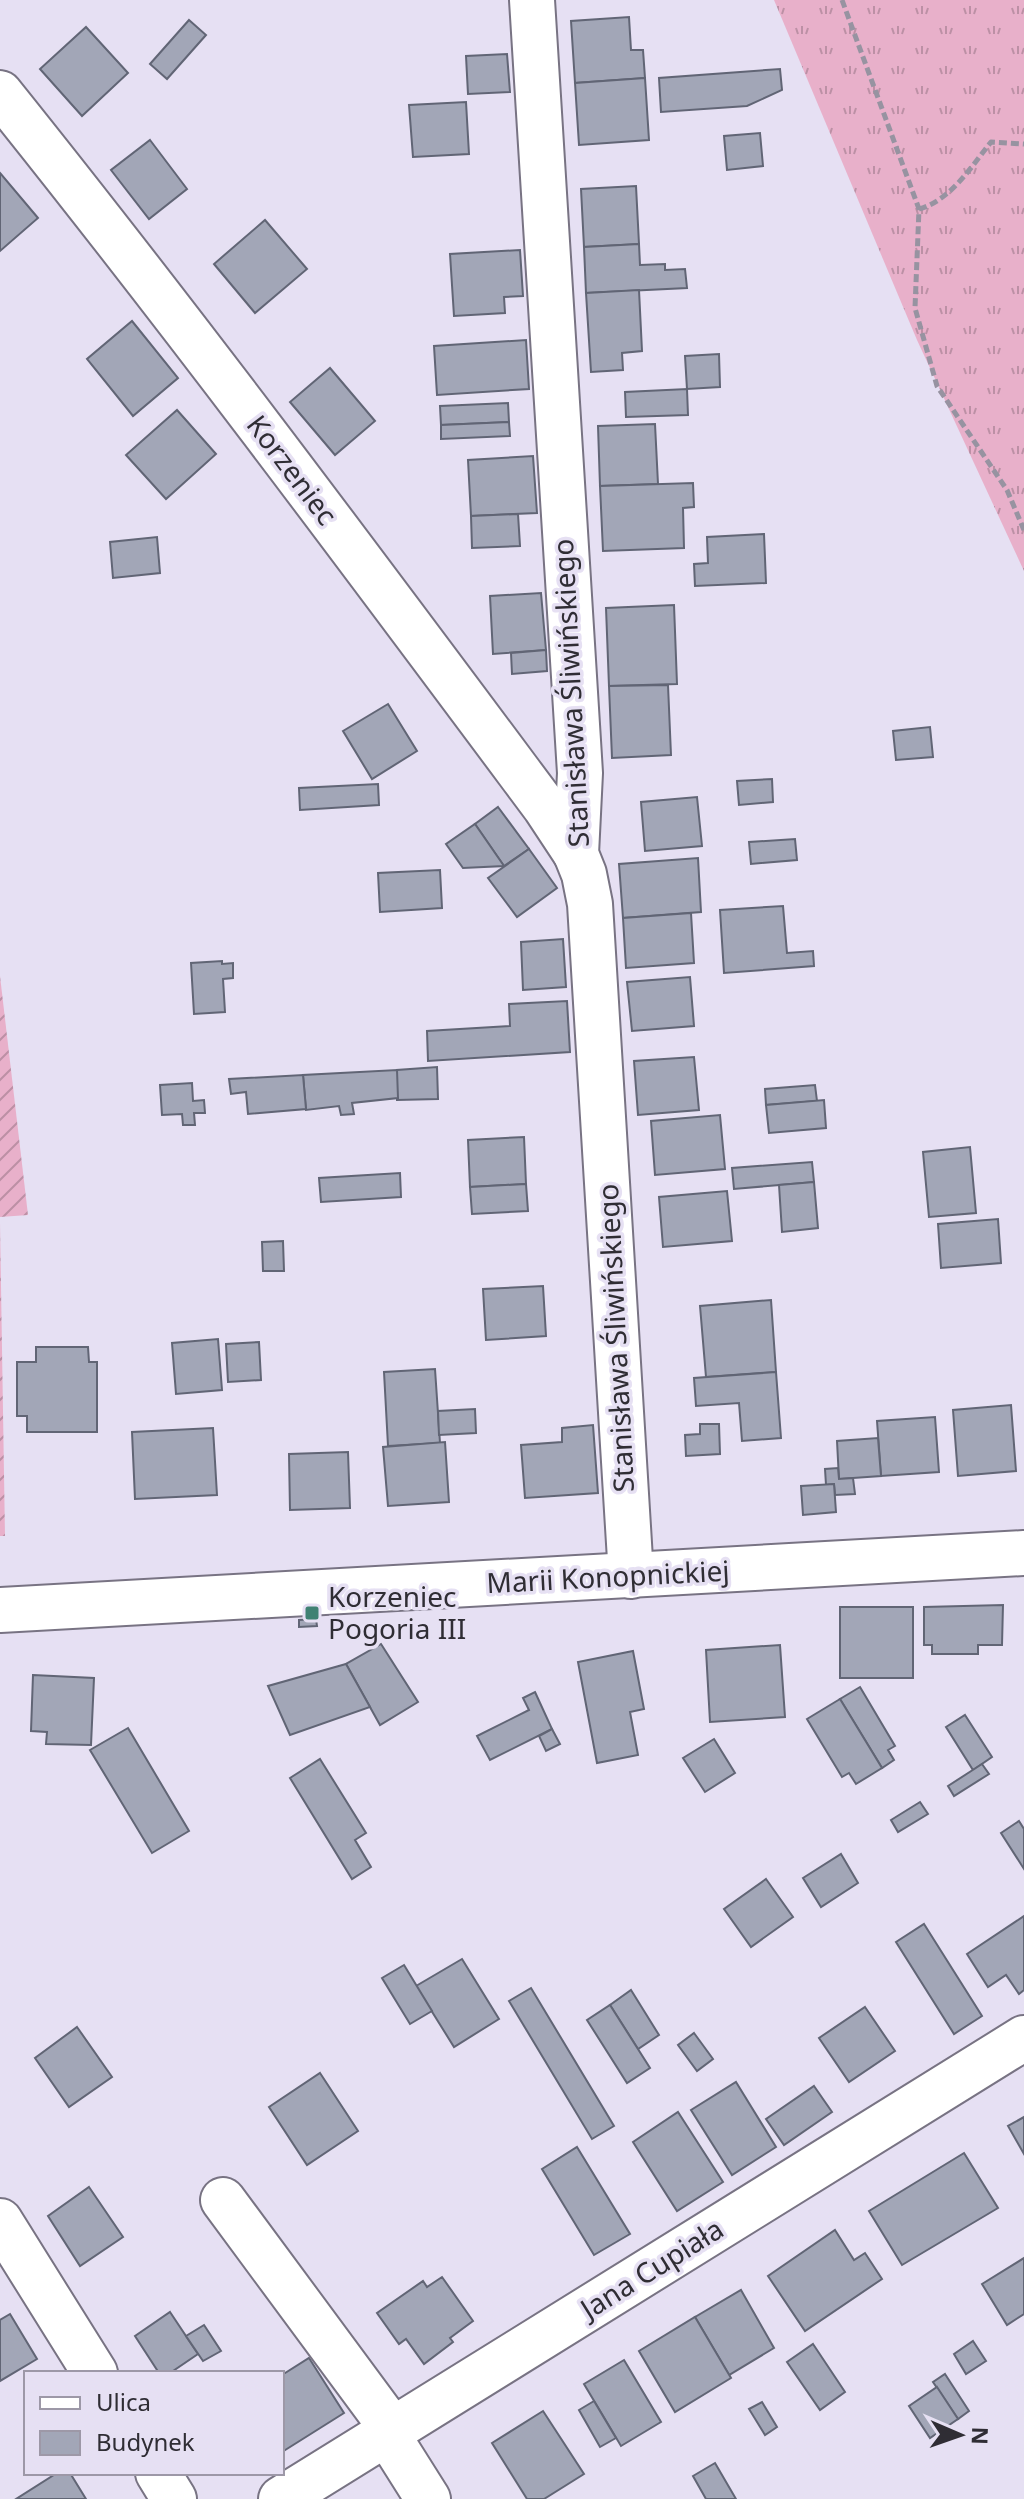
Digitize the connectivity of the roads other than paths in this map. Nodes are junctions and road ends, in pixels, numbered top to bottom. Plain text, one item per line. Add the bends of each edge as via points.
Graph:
1 (532, 0) edge
2 (0, 93) edge
3 (576, 854) junction
4 (1024, 1553) edge
5 (631, 1576) junction
6 (0, 1610) edge
7 (1024, 2038) edge
8 (223, 2200) dead end
9 (0, 2221) edge
10 (94, 2371) edge
11 (390, 2432) junction
12 (159, 2475) edge
13 (174, 2499) edge
14 (281, 2499) edge
15 (428, 2499) edge

1 - 3 street, Stanisława Śliwińskiego via 580,773
2 - 3 street, Korzeniec via 303,484
3 - 5 street, Stanisława Śliwińskiego via 590,904
4 - 5 street, Marii Konopnickiej
5 - 6 street, Marii Konopnickiej
7 - 11 street, Jana Cupiała
8 - 11 street
9 - 10 street
11 - 14 street, Jana Cupiała
11 - 15 street
12 - 13 street

